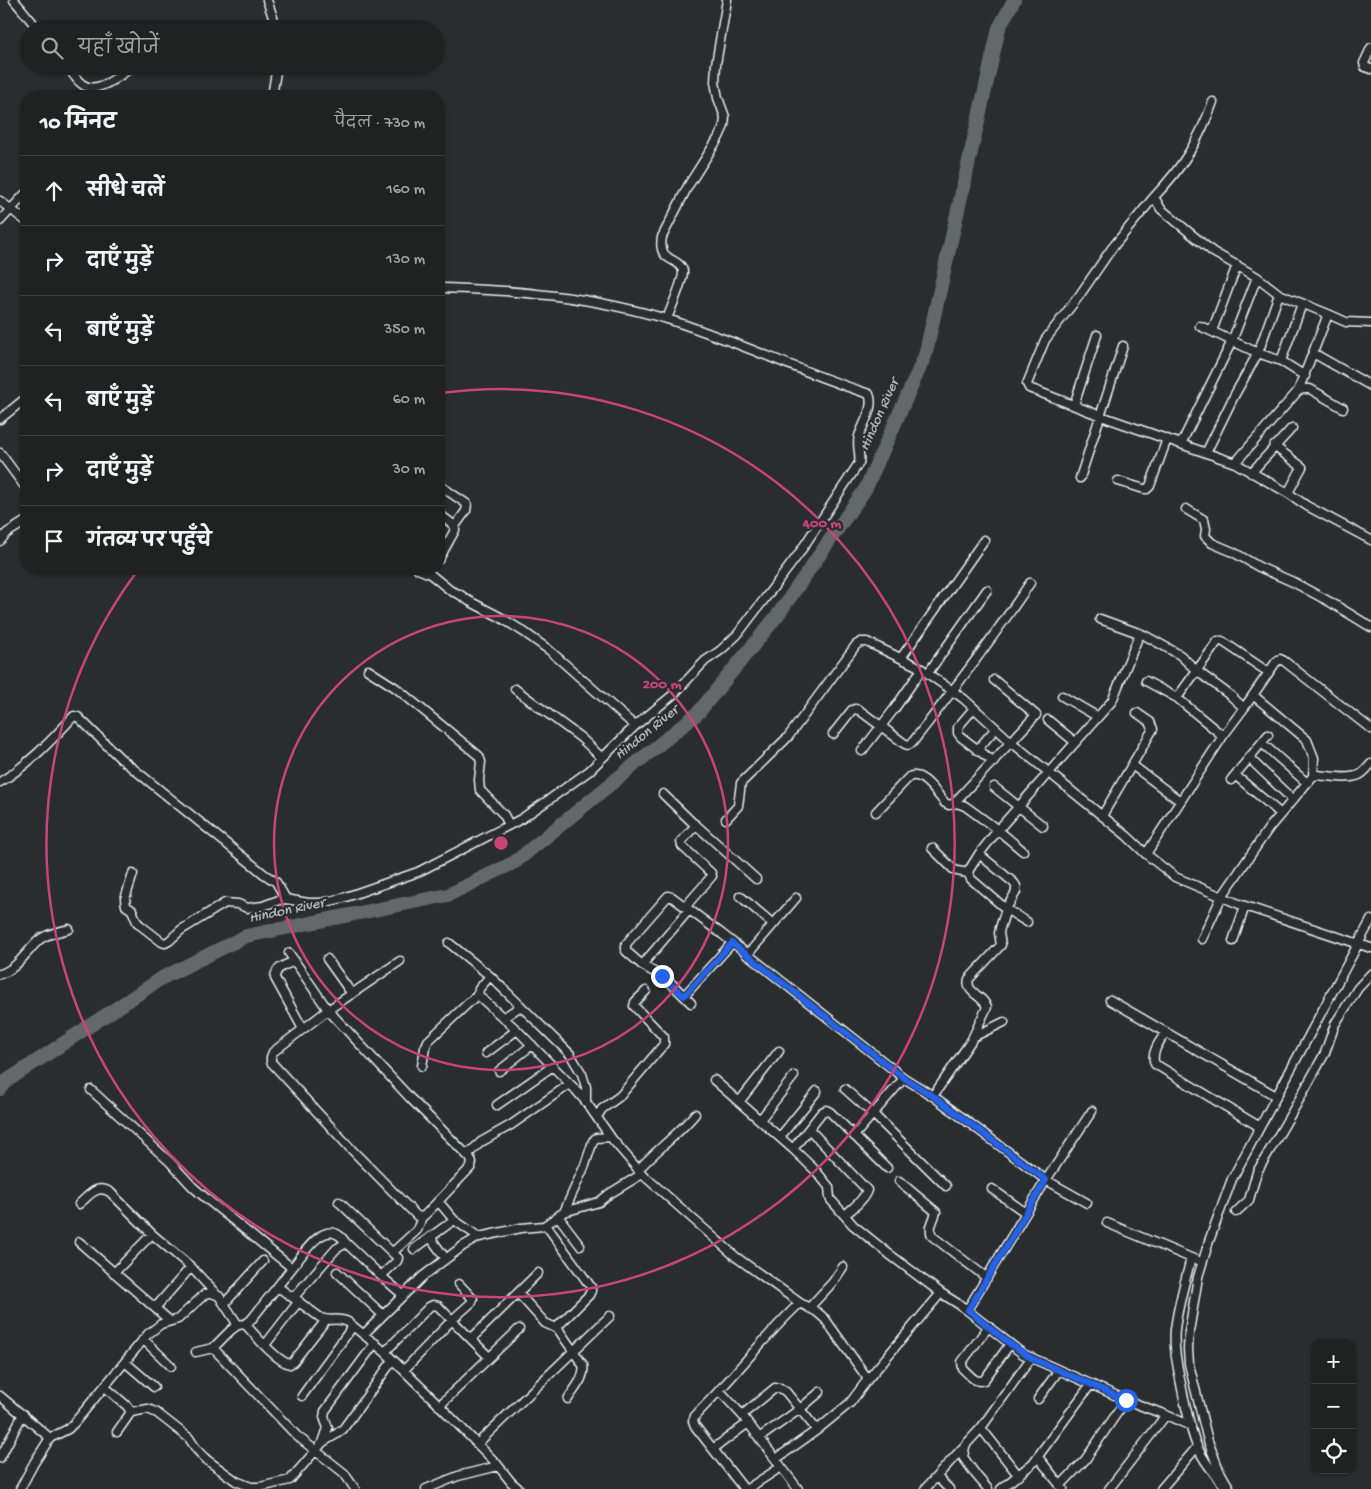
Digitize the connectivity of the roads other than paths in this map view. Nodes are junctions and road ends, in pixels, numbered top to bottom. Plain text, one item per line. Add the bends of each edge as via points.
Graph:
1 (14, 0) edge
2 (267, 0) edge
3 (727, 0) edge
4 (31, 20) edge
5 (273, 20) edge
6 (1371, 48) edge
7 (1371, 70) edge
8 (74, 75) edge
9 (119, 75) edge
10 (276, 75) edge
11 (88, 87) junction
12 (88, 90) edge
13 (273, 90) edge
14 (1213, 102) dead end
15 (1154, 197) junction
16 (20, 199) edge
17 (0, 201) edge
18 (11, 209) junction
19 (20, 216) edge
20 (0, 221) edge
21 (1237, 265) junction
22 (1257, 277) junction
23 (445, 288) edge
24 (1280, 294) junction
25 (1302, 304) junction
26 (1328, 314) junction
27 (667, 320) junction
28 (1371, 323) edge
29 (1200, 326) dead end
30 (1212, 331) junction
31 (1097, 336) dead end
32 (1232, 341) junction
33 (1123, 346) dead end
34 (1314, 352) junction
35 (1258, 354) junction
36 (1281, 361) junction
37 (1305, 376) junction
38 (1371, 386) edge
39 (1298, 391) junction
40 (20, 403) edge
41 (1074, 405) junction
42 (1343, 408) dead end
43 (1101, 416) junction
44 (0, 419) edge
45 (1292, 428) dead end
46 (1167, 439) junction
47 (1181, 444) junction
48 (1274, 446) junction
49 (0, 453) edge
50 (1206, 453) junction
51 (1235, 464) junction
52 (1251, 473) junction
53 (1080, 478) dead end
54 (20, 480) edge
55 (1118, 481) dead end
56 (445, 489) edge
57 (1288, 493) junction
58 (1186, 509) dead end
59 (445, 518) edge
60 (20, 525) edge
61 (455, 526) junction
62 (984, 540) dead end
63 (1371, 540) edge
64 (0, 541) edge
65 (445, 541) edge
66 (434, 575) edge
67 (1030, 583) dead end
68 (987, 590) dead end
69 (1100, 619) dead end
70 (1371, 627) edge
71 (1140, 633) junction
72 (901, 658) junction
73 (368, 670) dead end
74 (925, 671) junction
75 (1197, 671) junction
76 (1268, 672) junction
77 (994, 680) dead end
78 (1146, 681) dead end
79 (515, 689) dead end
80 (953, 691) junction
81 (1253, 695) junction
82 (1062, 696) dead end
83 (1177, 698) junction
84 (974, 708) junction
85 (1244, 708) junction
86 (1137, 713) dead end
87 (1098, 717) junction
88 (1048, 720) dead end
89 (635, 726) junction
90 (881, 726) junction
91 (996, 728) junction
92 (1371, 729) edge
93 (833, 734) dead end
94 (1268, 735) dead end
95 (1223, 736) junction
96 (1010, 741) junction
97 (1075, 742) junction
98 (1262, 743) junction
99 (977, 750) junction
100 (862, 751) dead end
101 (602, 758) junction
102 (1249, 758) junction
103 (994, 762) junction
104 (1371, 764) edge
105 (1132, 765) junction
106 (1048, 772) junction
107 (1313, 776) junction
108 (0, 782) edge
109 (1307, 783) junction
110 (994, 787) dead end
111 (663, 794) dead end
112 (1293, 800) junction
113 (1180, 801) junction
114 (954, 803) junction
115 (1019, 806) junction
116 (876, 812) dead end
117 (1281, 814) junction
118 (1102, 816) junction
119 (726, 819) dead end
120 (694, 824) junction
121 (509, 825) junction
122 (1043, 826) dead end
123 (998, 830) junction
124 (932, 848) dead end
125 (1023, 851) dead end
126 (979, 854) junction
127 (1146, 854) junction
128 (133, 874) dead end
129 (968, 874) junction
130 (756, 880) dead end
131 (740, 896) dead end
132 (796, 898) dead end
133 (1220, 898) junction
134 (286, 899) junction
135 (1245, 906) junction
136 (687, 909) junction
137 (1006, 909) junction
138 (1371, 920) edge
139 (1027, 922) dead end
140 (773, 924) junction
141 (69, 929) dead end
142 (1202, 939) dead end
143 (1233, 941) dead end
144 (732, 943) junction
145 (1359, 943) junction
146 (449, 944) dead end
147 (1371, 948) edge
148 (289, 953) dead end
149 (747, 955) junction
150 (327, 959) dead end
151 (400, 961) dead end
152 (294, 962) junction
153 (642, 965) junction
154 (0, 974) edge
155 (1371, 974) edge
156 (490, 976) junction
157 (646, 991) dead end
158 (352, 994) junction
159 (478, 994) junction
160 (684, 996) junction
161 (1110, 1000) dead end
162 (691, 1003) dead end
163 (521, 1006) junction
164 (328, 1010) junction
165 (503, 1018) junction
166 (1004, 1022) dead end
167 (303, 1029) junction
168 (517, 1030) junction
169 (1166, 1032) junction
170 (973, 1037) junction
171 (532, 1045) junction
172 (779, 1051) dead end
173 (486, 1053) dead end
174 (422, 1066) dead end
175 (553, 1066) junction
176 (499, 1072) dead end
177 (794, 1076) dead end
178 (904, 1078) junction
179 (714, 1080) dead end
180 (570, 1084) junction
181 (845, 1088) dead end
182 (91, 1090) dead end
183 (817, 1091) dead end
184 (933, 1096) junction
185 (1276, 1096) junction
186 (586, 1102) junction
187 (739, 1102) junction
188 (497, 1105) dead end
189 (1092, 1111) dead end
190 (695, 1114) dead end
191 (873, 1114) junction
192 (596, 1117) junction
193 (760, 1120) junction
194 (1260, 1126) junction
195 (809, 1129) junction
196 (854, 1136) junction
197 (610, 1137) junction
198 (780, 1137) junction
199 (793, 1149) junction
200 (467, 1156) junction
201 (887, 1168) dead end
202 (640, 1172) junction
203 (1046, 1180) junction
204 (899, 1181) dead end
205 (946, 1186) dead end
206 (992, 1190) dead end
207 (438, 1201) junction
208 (339, 1202) dead end
209 (1087, 1203) dead end
210 (79, 1204) dead end
211 (1236, 1212) dead end
212 (1026, 1213) junction
213 (561, 1214) junction
214 (844, 1215) junction
215 (422, 1217) junction
216 (454, 1220) junction
217 (1107, 1223) dead end
218 (546, 1225) junction
219 (152, 1234) junction
220 (479, 1237) junction
221 (430, 1238) junction
222 (80, 1242) dead end
223 (346, 1242) junction
224 (580, 1245) dead end
225 (414, 1249) dead end
226 (393, 1252) junction
227 (1191, 1258) junction
228 (446, 1259) junction
229 (263, 1261) dead end
230 (1203, 1262) junction
231 (191, 1267) junction
232 (842, 1267) dead end
233 (292, 1268) junction
234 (114, 1272) junction
235 (337, 1272) dead end
236 (538, 1274) dead end
237 (381, 1276) junction
238 (987, 1278) junction
239 (459, 1284) dead end
240 (278, 1286) junction
241 (215, 1293) junction
242 (518, 1293) junction
243 (940, 1293) junction
244 (403, 1295) junction
245 (296, 1299) junction
246 (800, 1303) junction
247 (224, 1304) junction
248 (155, 1308) junction
249 (809, 1308) junction
250 (968, 1310) junction
251 (384, 1314) junction
252 (610, 1316) dead end
253 (326, 1320) junction
254 (452, 1320) junction
255 (170, 1321) junction
256 (242, 1325) junction
257 (353, 1326) junction
258 (989, 1326) junction
259 (519, 1329) dead end
260 (558, 1329) junction
261 (364, 1334) junction
262 (143, 1339) junction
263 (471, 1340) junction
264 (375, 1343) junction
265 (1010, 1344) junction
266 (265, 1345) junction
267 (213, 1348) junction
268 (573, 1351) junction
269 (196, 1352) dead end
270 (385, 1352) junction
271 (489, 1357) junction
272 (1031, 1358) junction
273 (393, 1360) junction
274 (124, 1362) junction
275 (171, 1366) dead end
276 (404, 1370) junction
277 (1059, 1370) junction
278 (868, 1379) junction
279 (1091, 1384) junction
280 (106, 1387) junction
281 (154, 1387) dead end
282 (719, 1390) junction
283 (820, 1392) dead end
284 (302, 1396) dead end
285 (0, 1397) edge
286 (568, 1399) dead end
287 (1038, 1399) dead end
288 (1126, 1400) junction
289 (439, 1406) junction
290 (800, 1409) junction
291 (131, 1412) junction
292 (23, 1414) junction
293 (742, 1415) junction
294 (1166, 1415) junction
295 (748, 1423) junction
296 (1191, 1426) junction
297 (981, 1428) junction
298 (817, 1430) junction
299 (117, 1432) dead end
300 (50, 1438) junction
301 (760, 1438) junction
302 (323, 1442) junction
303 (476, 1444) junction
304 (965, 1446) junction
305 (1197, 1447) junction
306 (714, 1449) junction
307 (315, 1451) junction
308 (1038, 1457) junction
309 (0, 1458) edge
310 (776, 1459) junction
311 (498, 1466) junction
312 (781, 1467) junction
313 (1019, 1476) junction
314 (938, 1477) junction
315 (1061, 1487) edge
316 (20, 1489) edge
317 (355, 1489) edge
318 (426, 1489) edge
319 (519, 1489) edge
320 (745, 1489) edge
321 (798, 1489) edge
322 (925, 1489) edge
323 (949, 1489) edge
324 (988, 1489) edge
325 (1001, 1489) edge
326 (1108, 1489) edge
327 (1161, 1489) edge
328 (1229, 1489) edge

1 - 4 street
2 - 5 street
3 - 27 street via 715,82 725,122 662,237 662,252 682,271 682,280
6 - 7 street via 1364,63
8 - 11 street
9 - 11 street via 100,87
10 - 13 street
11 - 12 street
14 - 15 street via 1189,154
15 - 21 street via 1161,209 1213,252
15 - 41 street via 1045,340 1030,375 1029,388
16 - 18 street
17 - 18 street
18 - 19 street
18 - 20 street
21 - 22 street
21 - 30 street
22 - 24 street
22 - 32 street
23 - 27 street via 590,301
24 - 25 street
24 - 35 street
25 - 26 street
25 - 36 street
26 - 28 street via 1346,322
26 - 34 street
27 - 89 street via 869,394 871,402 858,442 860,459 857,468 790,567 737,635
29 - 30 street
30 - 32 street
31 - 41 street
32 - 35 street
32 - 47 street
33 - 43 street
34 - 37 street
34 - 38 street
35 - 36 street
35 - 50 street
36 - 37 street
37 - 39 street
39 - 42 street via 1310,389
39 - 51 street
40 - 44 street
41 - 43 street
43 - 46 street
43 - 53 street
45 - 48 street
46 - 47 street
46 - 55 street via 1147,489
47 - 50 street
48 - 52 street
48 - 57 street via 1302,467
49 - 54 street
50 - 51 street
51 - 52 street
52 - 57 street
56 - 61 street via 467,504
57 - 63 street
58 - 70 street via 1204,520 1204,536 1212,543 1316,594
59 - 61 street
60 - 64 street
61 - 65 street
62 - 72 street
66 - 89 street via 451,591 500,617 549,650
67 - 80 street
68 - 74 street
69 - 71 street
71 - 75 street via 1180,655
71 - 87 street via 1112,701
72 - 74 street
72 - 119 street via 867,642 856,645 788,737 741,783 738,806
73 - 121 street via 396,688 479,756 482,762 480,790 504,815
74 - 80 street
74 - 90 street
75 - 76 street via 1220,640
75 - 83 street
75 - 85 street
76 - 81 street
76 - 92 street via 1280,659 1284,661
77 - 96 street via 1036,716
78 - 83 street
79 - 101 street via 575,733
80 - 84 street
80 - 90 street via 912,743 905,744
81 - 85 street
81 - 107 street via 1307,740 1314,758
82 - 87 street
83 - 95 street
84 - 91 street
84 - 99 street via 958,727 958,733
85 - 95 street
86 - 105 street via 1150,722 1153,729
87 - 97 street
88 - 97 street
89 - 101 street
90 - 93 street via 855,709
90 - 100 street
91 - 96 street
91 - 99 street
94 - 98 street
95 - 113 street
96 - 103 street
96 - 106 street
97 - 106 street
98 - 102 street
98 - 109 street
99 - 103 street
101 - 121 street via 578,780
102 - 112 street
102 - 117 street via 1233,778
103 - 114 street
104 - 107 street via 1356,776
105 - 113 street
105 - 118 street
106 - 115 street
106 - 118 street
107 - 109 street
108 - 134 street via 23,767 74,716 78,717 120,758 276,882
109 - 112 street
110 - 115 street
111 - 120 street
112 - 117 street
113 - 127 street
114 - 116 street via 944,803 922,778 912,775
114 - 123 street via 965,806
115 - 122 street
115 - 123 street
117 - 133 street
118 - 127 street
120 - 130 street
120 - 136 street via 682,839 682,846 712,876
121 - 134 street via 418,872 342,898 308,903
123 - 125 street
123 - 126 street
124 - 129 street via 957,871
126 - 129 street
126 - 137 street via 1016,886
127 - 133 street via 1175,877
128 - 134 street via 126,906 140,925 165,943 220,905 232,903 255,908
129 - 137 street
131 - 140 street
132 - 140 street
133 - 135 street
133 - 142 street
135 - 143 street
135 - 145 street
136 - 144 street
136 - 153 street
136 - 153 street via 668,896 626,944 626,952
137 - 139 street
137 - 170 street via 999,933 1000,945 969,979 970,989 987,1007
138 - 145 street
140 - 149 street
141 - 154 street via 40,939 11,969
144 - 149 street
144 - 160 street
145 - 147 street
145 - 185 street
146 - 156 street
148 - 152 street
149 - 178 street
150 - 158 street
151 - 158 street
152 - 164 street
152 - 167 street via 277,970 275,978
153 - 160 street via 662,976
155 - 211 street via 1335,1024 1325,1052 1257,1172 1248,1200
156 - 159 street
156 - 163 street
157 - 192 street via 634,1006 664,1037 664,1044 620,1096
158 - 164 street
159 - 165 street
159 - 174 street via 428,1041
160 - 162 street
161 - 169 street
163 - 165 street
163 - 186 street via 570,1054 582,1074
164 - 167 street
164 - 200 street
165 - 168 street
166 - 170 street
167 - 215 street via 274,1052 271,1062 352,1150 417,1216
168 - 171 street
168 - 173 street
169 - 185 street
169 - 194 street via 1154,1054 1155,1064
170 - 184 street
171 - 175 street
171 - 176 street
172 - 187 street
175 - 180 street
175 - 188 street
177 - 193 street
178 - 184 street
178 - 191 street
179 - 187 street
180 - 186 street
180 - 200 street via 481,1142
181 - 191 street
182 - 233 street via 208,1200
183 - 198 street
184 - 203 street
185 - 194 street
186 - 192 street
187 - 193 street
189 - 203 street
190 - 202 street via 655,1152
191 - 196 street
191 - 205 street
192 - 197 street
193 - 198 street
194 - 230 street via 1232,1179
195 - 196 street via 826,1110
195 - 199 street
195 - 214 street via 867,1190
196 - 201 street
197 - 202 street
197 - 213 street via 593,1141
198 - 199 street
199 - 214 street via 829,1187 831,1200
200 - 207 street via 472,1162 471,1167
202 - 213 street via 599,1202
202 - 246 street via 736,1257
203 - 209 street
203 - 212 street
204 - 238 street via 936,1212 930,1230 932,1236
206 - 212 street
207 - 215 street
207 - 216 street
208 - 226 street
210 - 219 street via 97,1189 104,1189
212 - 238 street
213 - 218 street
213 - 224 street
214 - 243 street
215 - 226 street via 417,1230
216 - 220 street
216 - 221 street
217 - 227 street
218 - 220 street
218 - 260 street via 592,1291 560,1322
219 - 231 street
219 - 234 street
220 - 228 street
221 - 225 street
221 - 228 street
222 - 234 street
223 - 233 street via 336,1233 324,1233 316,1238
223 - 237 street
223 - 245 street via 336,1249
226 - 237 street via 397,1262
227 - 230 street
227 - 296 street via 1175,1330 1175,1344
228 - 244 street
229 - 247 street
230 - 328 street via 1189,1332 1189,1364 1208,1441
231 - 241 street
231 - 248 street
232 - 249 street
233 - 240 street
234 - 248 street
235 - 251 street
236 - 242 street
237 - 244 street
238 - 250 street
239 - 254 street via 473,1299
240 - 245 street
240 - 256 street via 256,1315
241 - 247 street
241 - 255 street via 205,1294 178,1319
242 - 260 street via 545,1323
242 - 263 street
243 - 250 street
243 - 278 street
244 - 251 street
245 - 253 street
245 - 266 street
246 - 249 street
246 - 282 street
247 - 256 street
248 - 255 street
249 - 278 street via 825,1319
250 - 258 street
251 - 261 street
252 - 268 street
253 - 257 street via 342,1319
253 - 266 street via 290,1364
254 - 263 street
254 - 270 street via 438,1306 430,1306
254 - 276 street
255 - 262 street
256 - 266 street
256 - 267 street via 231,1330
257 - 261 street
257 - 284 street
258 - 265 street
258 - 265 street via 962,1362 963,1369 976,1381 984,1380
259 - 271 street
260 - 268 street
261 - 264 street
262 - 274 street
262 - 275 street
263 - 271 street
264 - 270 street
264 - 302 street via 325,1410 328,1430
265 - 272 street
267 - 269 street
267 - 307 street
268 - 286 street via 584,1370
268 - 303 street
270 - 273 street
271 - 289 street
272 - 277 street
272 - 297 street
273 - 276 street
273 - 302 street via 343,1429
274 - 280 street
274 - 281 street
276 - 289 street
277 - 279 street
277 - 287 street
278 - 298 street via 850,1403
279 - 288 street
279 - 308 street
280 - 291 street
280 - 300 street via 68,1430
282 - 293 street
282 - 306 street via 694,1421
283 - 290 street
285 - 292 street
288 - 294 street
288 - 315 street via 1085,1460
289 - 303 street
290 - 293 street via 786,1392 775,1388
290 - 298 street
290 - 301 street
291 - 299 street
291 - 307 street via 148,1409 157,1413 189,1438 207,1460 251,1487 260,1488 290,1480
292 - 300 street
292 - 309 street
293 - 295 street
294 - 296 street
294 - 326 street
295 - 301 street
295 - 306 street
296 - 305 street
297 - 304 street
297 - 313 street
298 - 310 street
300 - 316 street
301 - 310 street
302 - 307 street
303 - 311 street
304 - 314 street
304 - 324 street via 963,1457
305 - 327 street
305 - 328 street via 1212,1471
306 - 320 street
307 - 317 street via 344,1473
308 - 313 street
308 - 315 street
310 - 312 street
311 - 318 street via 458,1476
311 - 319 street
312 - 320 street
312 - 321 street
313 - 325 street
314 - 322 street
314 - 323 street

